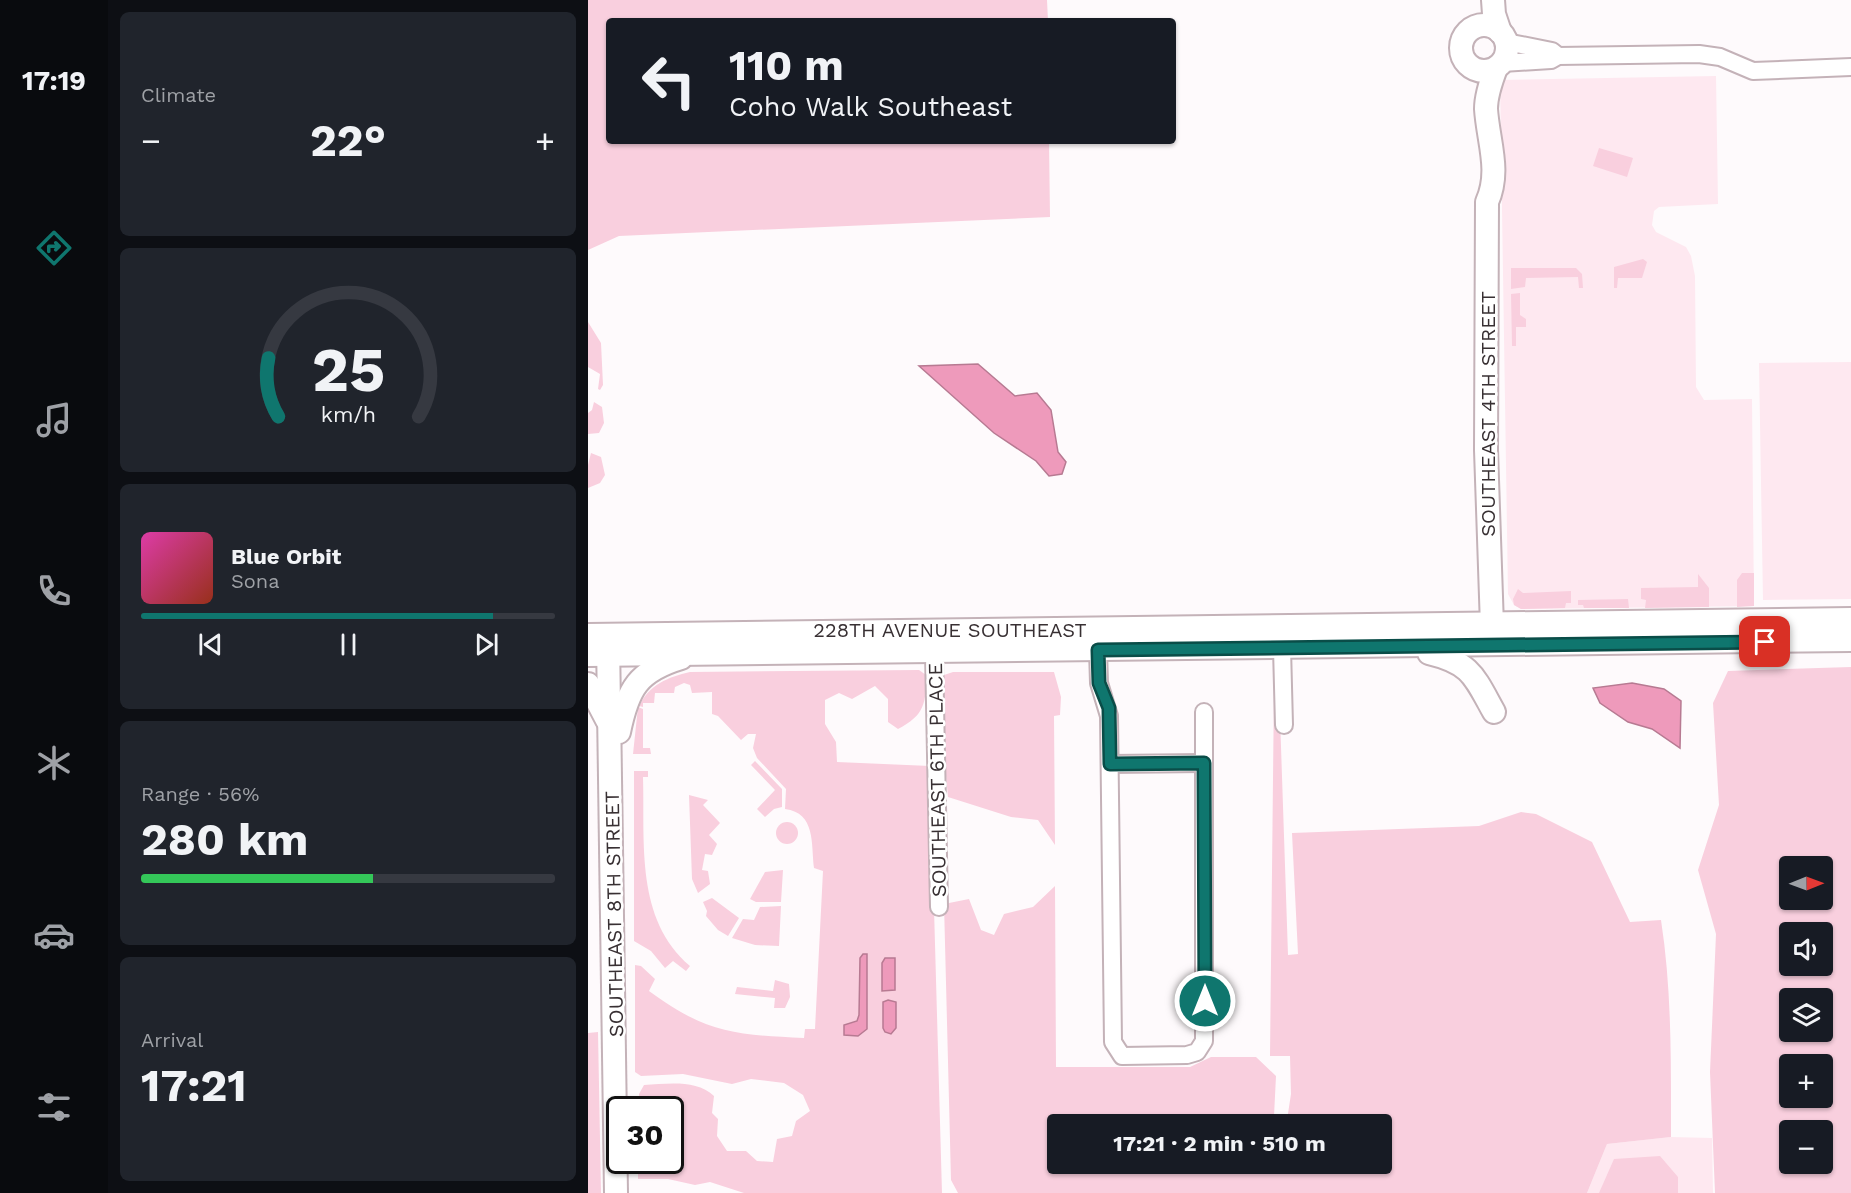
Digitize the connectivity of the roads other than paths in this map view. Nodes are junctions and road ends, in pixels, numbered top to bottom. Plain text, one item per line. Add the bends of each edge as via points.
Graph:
1 (1480, 0) edge
2 (1493, 0) edge
3 (1471, 29) junction
4 (1501, 51) junction
5 (1468, 65) junction
6 (1851, 67) edge
7 (1487, 202) junction
8 (1851, 620) edge
9 (1492, 626) junction
10 (1851, 640) edge
11 (598, 644) edge
12 (1374, 646) junction
13 (1282, 648) junction
14 (1098, 650) junction
15 (700, 652) junction
16 (934, 652) junction
17 (588, 684) edge
18 (1204, 712) dead end
19 (1494, 712) dead end
20 (1284, 725) dead end
21 (610, 728) junction
22 (1204, 763) junction
23 (1110, 764) junction
24 (611, 765) junction
25 (939, 908) dead end
26 (616, 1193) edge

1 - 3 main road
2 - 4 main road, SOUTHEAST 4TH STREET
3 - 4 main road via 1485,25
3 - 5 main road via 1461,50
4 - 5 main road via 1480,71
4 - 6 street via 1551,60 1558,56 1699,54 1720,57 1753,70
4 - 7 main road, SOUTHEAST 4TH STREET via 1486,109 1493,152 1493,188
5 - 7 main road, SOUTHEAST 4TH STREET via 1476,111 1479,188
7 - 9 main road, SOUTHEAST 4TH STREET via 1486,450
8 - 9 main road, 228TH AVENUE SOUTHEAST
9 - 11 main road, 228TH AVENUE SOUTHEAST
10 - 12 main road, 228TH AVENUE SOUTHEAST
11 - 15 main road, 228TH AVENUE SOUTHEAST
11 - 21 main road, SOUTHEAST 8TH STREET
12 - 13 main road, 228TH AVENUE SOUTHEAST
12 - 19 main road via 1452,658 1469,669
13 - 14 main road, 228TH AVENUE SOUTHEAST
13 - 20 street
14 - 16 main road, 228TH AVENUE SOUTHEAST
14 - 23 street via 1099,683 1109,708
15 - 16 main road, 228TH AVENUE SOUTHEAST
15 - 24 main road via 660,665 637,682 623,711
16 - 25 street, SOUTHEAST 6TH PLACE
17 - 21 main road
18 - 22 street
21 - 24 main road, SOUTHEAST 8TH STREET
22 - 23 street
22 - 23 street via 1205,1033 1197,1052 1187,1055 1122,1056 1113,1042
24 - 26 main road, SOUTHEAST 8TH STREET

